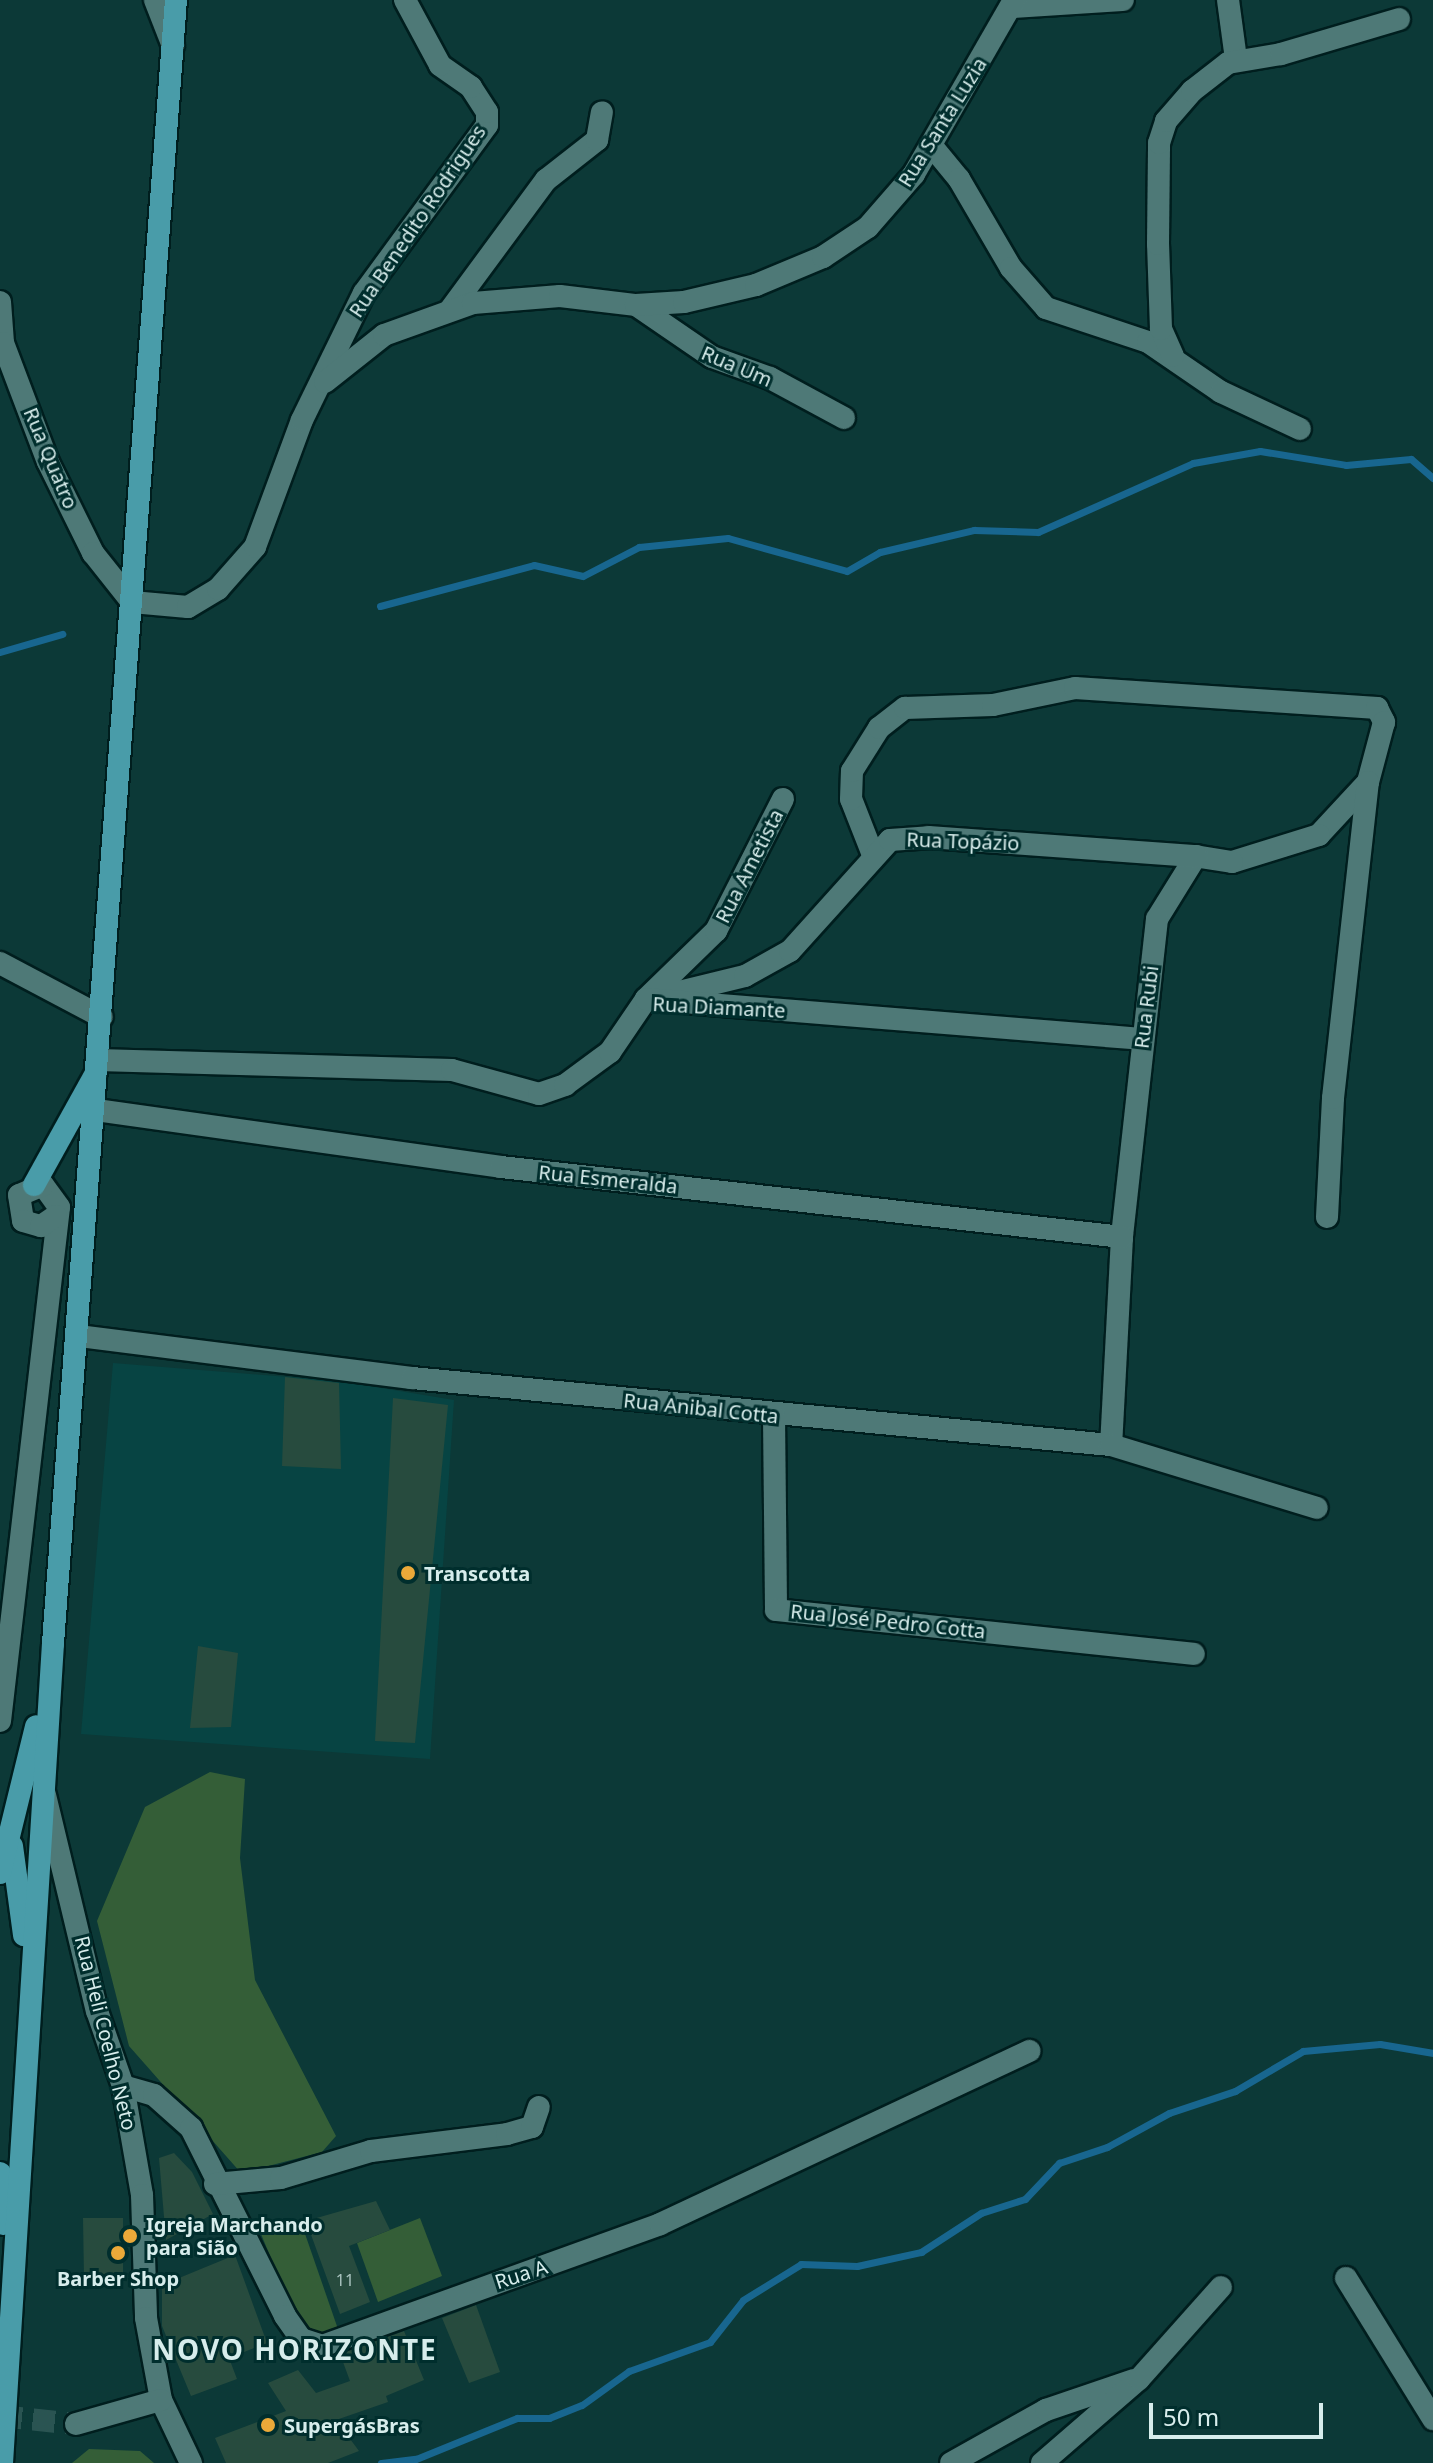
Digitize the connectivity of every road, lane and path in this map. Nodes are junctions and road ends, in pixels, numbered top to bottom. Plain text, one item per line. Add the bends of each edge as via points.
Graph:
1 (155, 0) edge
2 (176, 0) edge
3 (405, 0) edge
4 (1123, 0) edge
5 (1228, 0) edge
6 (1013, 3) edge
7 (1399, 19) dead end
8 (173, 46) junction
9 (1236, 59) junction
10 (602, 112) dead end
11 (931, 145) junction
12 (0, 302) edge
13 (636, 305) junction
14 (450, 310) junction
15 (2, 343) edge
16 (1173, 356) junction
17 (316, 392) junction
18 (844, 418) dead end
19 (1300, 429) dead end
20 (132, 602) junction
21 (1368, 782) junction
22 (783, 799) dead end
23 (873, 855) junction
24 (1196, 856) junction
25 (0, 963) edge
26 (646, 999) junction
27 (102, 1017) junction
28 (1141, 1039) junction
29 (98, 1065) junction
30 (96, 1110) junction
31 (34, 1185) junction
32 (56, 1216) junction
33 (1327, 1217) dead end
34 (32, 1225) junction
35 (1122, 1237) junction
36 (48, 1266) junction
37 (79, 1336) junction
38 (774, 1416) junction
39 (1111, 1445) junction
40 (1317, 1508) dead end
41 (53, 1643) junction
42 (1194, 1654) dead end
43 (0, 1721) edge
44 (43, 1790) junction
45 (11, 1841) junction
46 (0, 1873) edge
47 (31, 1972) junction
48 (1030, 2051) dead end
49 (123, 2086) junction
50 (539, 2107) dead end
51 (0, 2173) edge
52 (215, 2184) junction
53 (1346, 2278) dead end
54 (1221, 2287) dead end
55 (9, 2314) junction
56 (1139, 2379) junction
57 (161, 2400) junction
58 (1433, 2419) edge
59 (76, 2424) tunnel mouth
60 (2, 2463) edge
61 (191, 2463) edge
62 (951, 2463) edge
63 (1042, 2463) edge

1 - 8 street
2 - 8 main road
3 - 17 street, Rua Benedito Rodrigues via 440,65 471,87 487,112 487,125 364,293
4 - 6 street, Rua Santa Luzia
5 - 9 street
6 - 11 street, Rua Santa Luzia
7 - 9 street via 1281,54
8 - 20 main road
9 - 16 street via 1192,91 1166,121 1159,143 1161,329
10 - 14 street via 597,140 546,180
11 - 13 street, Rua Santa Luzia via 893,202 823,257 719,296
11 - 16 street via 959,179 1011,268 1046,308 1133,336
12 - 15 street, Rua Quatro
13 - 14 street, Rua Santa Luzia via 560,296
13 - 18 street, Rua Um via 689,345
14 - 17 street, Rua Santa Luzia via 361,348
15 - 20 street, Rua Quatro via 48,462 93,553
16 - 19 street via 1221,392
17 - 20 street, Rua Benedito Rodrigues via 255,547 218,589 188,607
20 - 27 main road
21 - 23 street via 1384,722 1377,708 1075,688 993,705 905,708 879,728 852,771 851,799
21 - 24 street via 1319,835 1232,862
21 - 33 street via 1333,1098
22 - 26 street, Rua Ametista via 716,931
23 - 24 street, Rua Topázio via 890,840 929,837
23 - 26 street, Rua Topázio via 811,934 770,965
24 - 28 street, Rua Rubi via 1157,919
25 - 27 street
26 - 28 street, Rua Diamante
26 - 29 street, Rua Diamante via 610,1052 565,1085 539,1094 452,1070
27 - 29 main road
28 - 35 street, Rua Rubi
29 - 30 main road
29 - 31 main road
30 - 35 street, Rua Esmeralda via 501,1167
30 - 37 main road
31 - 32 street via 57,1198
31 - 34 street via 17,1204
32 - 34 street
32 - 36 street
34 - 36 street
35 - 39 street, Rua Rubi
36 - 43 street
37 - 38 street, Rua Anibal Cotta
37 - 41 main road
38 - 39 street, Rua Anibal Cotta
38 - 42 street, Rua José Pedro Cotta via 776,1610
39 - 40 street, Rua Anibal Cotta
41 - 44 main road
41 - 45 main road
44 - 47 main road
44 - 49 street, Rua Heli Coelho Neto via 97,2011
45 - 46 main road
45 - 47 main road
47 - 55 main road
48 - 52 street, Rua A via 660,2224 335,2344 310,2345 297,2334
49 - 52 street, Rua A via 154,2095 191,2128
49 - 57 street, Rua Heli Coelho Neto via 142,2195 146,2318
50 - 52 street via 532,2127 507,2134 371,2151 292,2176
51 - 55 main road
53 - 58 street
54 - 56 street
55 - 60 main road
56 - 62 street via 1046,2410
56 - 63 street
57 - 59 street
57 - 61 street, Rua Heli Coelho Neto

